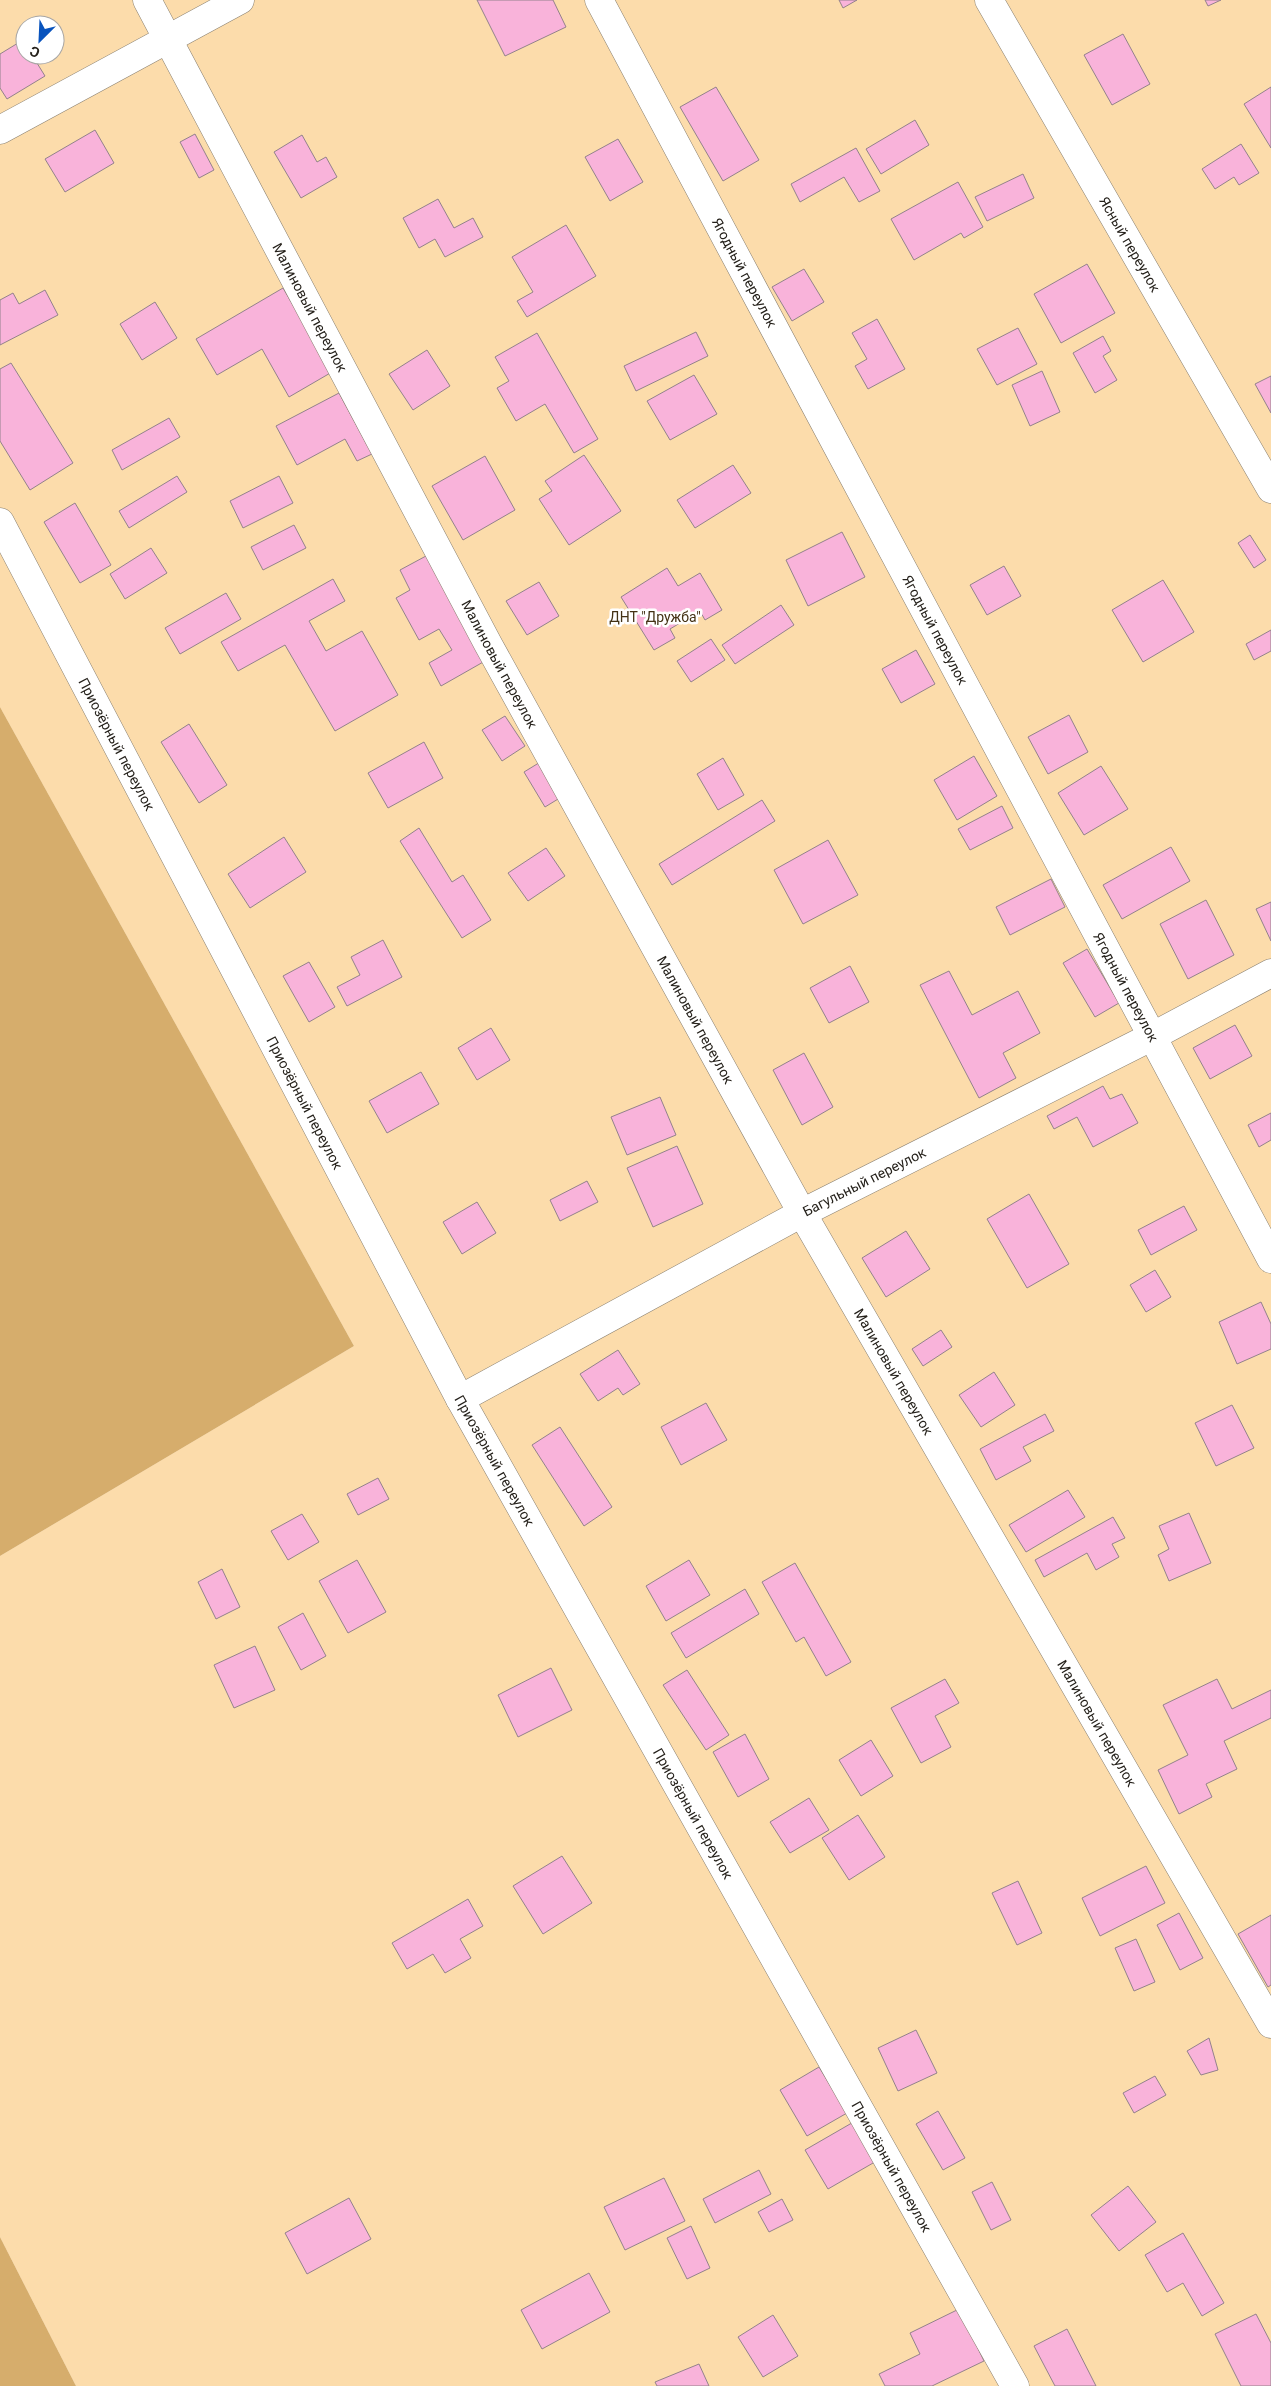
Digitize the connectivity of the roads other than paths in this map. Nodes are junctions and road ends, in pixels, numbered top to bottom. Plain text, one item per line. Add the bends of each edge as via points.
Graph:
1 (147, 0) edge
2 (240, 0) edge
3 (599, 0) edge
4 (989, 0) edge
5 (169, 40) junction
6 (0, 130) edge
7 (1271, 489) edge
8 (0, 522) edge
9 (1271, 973) edge
10 (1153, 1036) junction
11 (802, 1213) junction
12 (1271, 1259) edge
13 (460, 1399) junction
14 (1271, 2024) edge
15 (1015, 2386) edge

1 - 5 street, Малиновый переулок
2 - 5 street
3 - 10 street, Ягодный переулок
4 - 7 street, Ясный переулок
5 - 6 street
5 - 11 street, Малиновый переулок via 488,644
8 - 13 street, Приозёрный переулок
9 - 10 street, Багульный переулок
10 - 11 street, Багульный переулок
10 - 12 street, Ягодный переулок
11 - 13 street, Багульный переулок
11 - 14 street, Малиновый переулок
13 - 15 street, Приозёрный переулок

